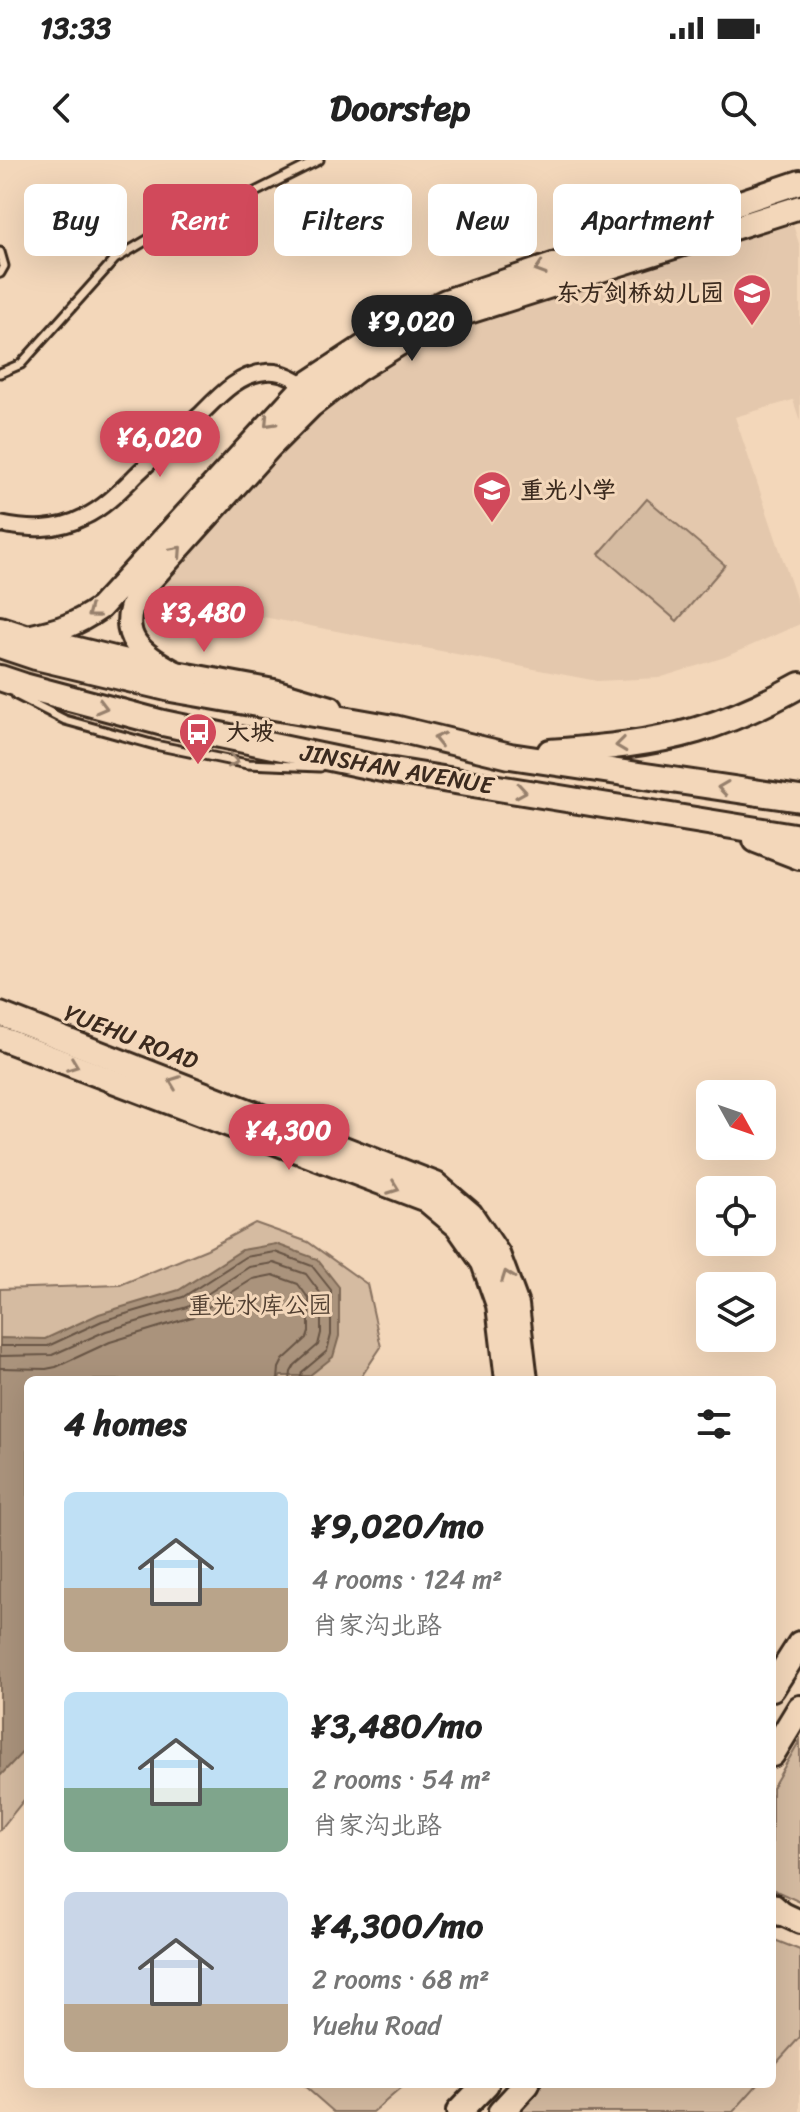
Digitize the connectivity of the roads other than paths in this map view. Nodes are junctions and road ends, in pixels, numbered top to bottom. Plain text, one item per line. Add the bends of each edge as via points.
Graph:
1 (319, 160) edge
2 (800, 182) edge
3 (800, 207) edge
4 (0, 252) edge
5 (0, 273) edge
6 (0, 373) edge
7 (313, 391) junction
8 (0, 524) edge
9 (0, 628) edge
10 (28, 637) junction
11 (0, 645) edge
12 (176, 673) junction
13 (800, 685) edge
14 (6, 686) edge
15 (394, 728) junction
16 (510, 756) junction
17 (800, 799) edge
18 (704, 822) junction
19 (800, 837) edge
20 (800, 857) edge
21 (0, 1014) edge
22 (0, 1038) edge
23 (507, 1376) edge
24 (526, 1376) edge
25 (797, 1651) edge
26 (776, 1682) edge
27 (776, 1692) edge
28 (800, 1708) edge
29 (776, 1747) edge
30 (779, 1915) edge
31 (800, 1934) edge
32 (482, 2088) edge
33 (523, 2088) edge
34 (459, 2112) edge
35 (501, 2112) edge

1 - 6 lane via 223,208 164,230 115,259 21,364
2 -> 7 main road via 446,301 398,324
3 - 7 main road via 453,317
4 - 5 lane
7 - 8 street via 275,372 250,376 224,391 86,517 42,529
7 -> 10 main road via 100,608 79,622
12 -> 7 main road via 140,649 128,623 129,610
9 - 10 main road
10 - 12 main road
11 - 15 main road, JINSHAN AVENUE via 171,689
12 - 15 main road via 274,691
13 -> 16 main road via 697,730 642,742
14 -> 18 main road, JINSHAN AVENUE via 387,770
16 -> 15 main road, JINSHAN AVENUE
17 -> 16 main road, JINSHAN AVENUE
18 - 19 main road, JINSHAN AVENUE
18 - 20 main road
24 -> 21 main road, YUEHU ROAD via 517,1305 498,1254 471,1214 436,1184
22 -> 23 main road, YUEHU ROAD via 426,1200 457,1226 483,1263 498,1305
25 - 26 main road
25 - 27 main road
28 - 29 main road
30 - 31 main road
32 - 34 main road
33 - 35 main road

